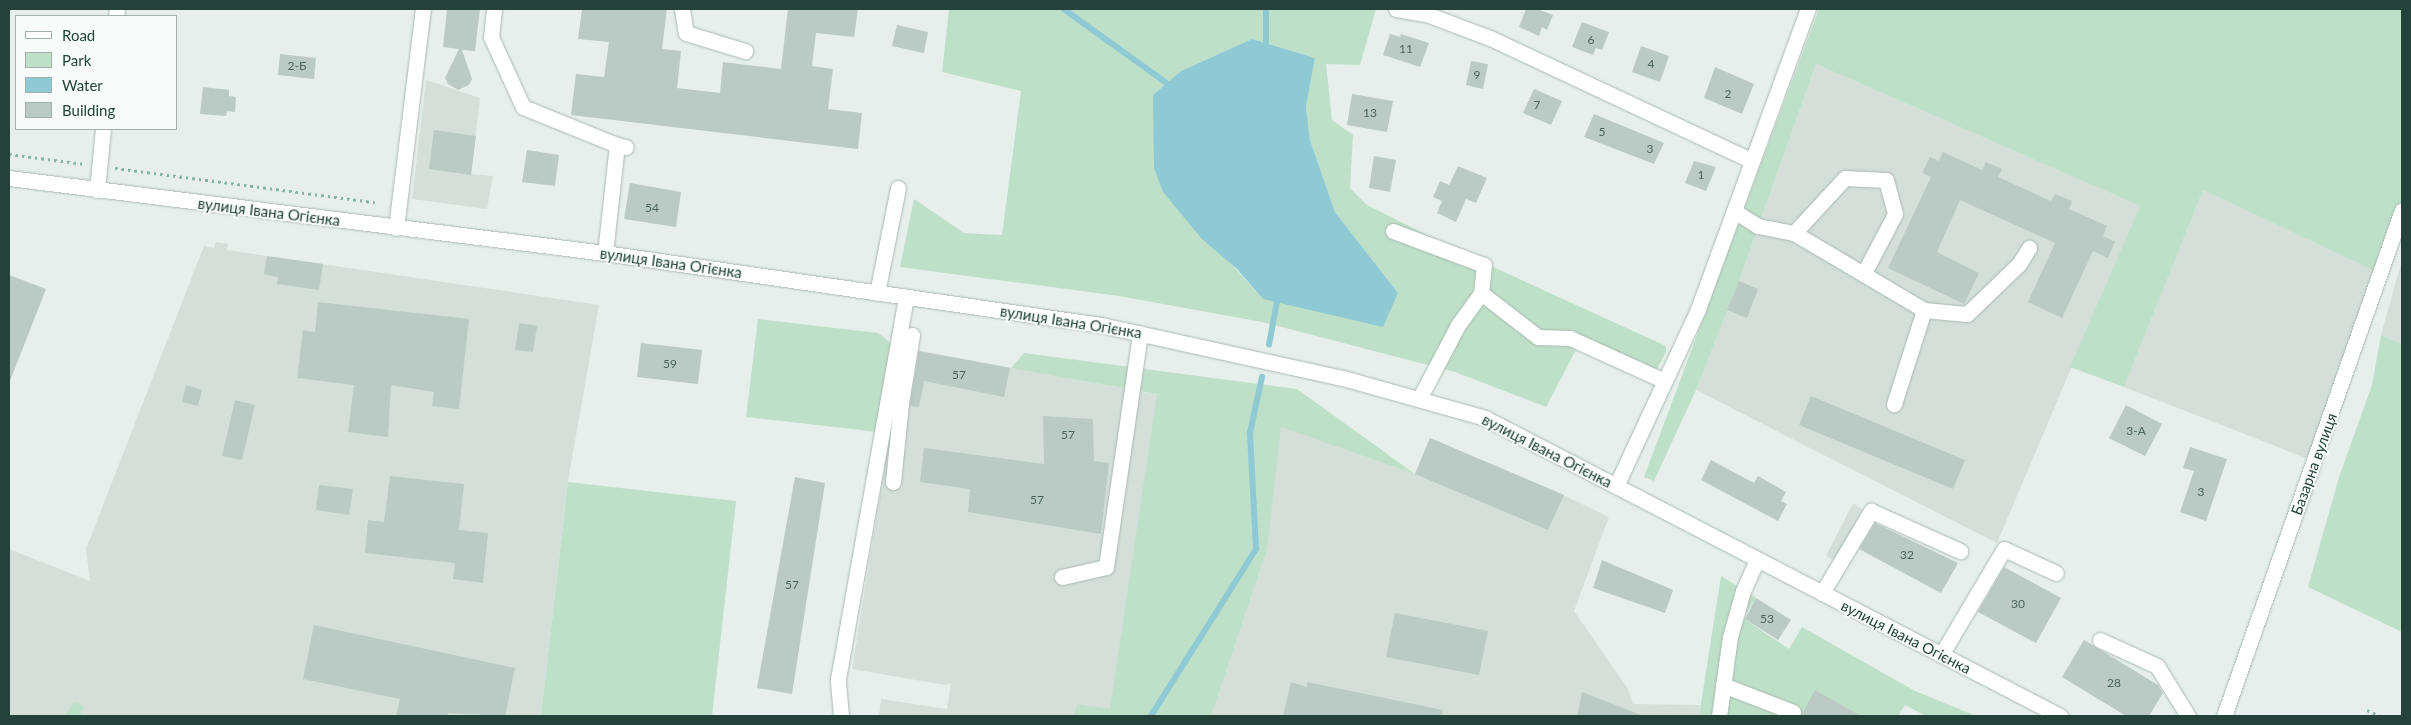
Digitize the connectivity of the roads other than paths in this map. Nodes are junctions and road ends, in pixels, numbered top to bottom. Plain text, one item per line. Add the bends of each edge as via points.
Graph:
1 (423, 9) edge
2 (494, 9) edge
3 (682, 9) edge
4 (1396, 9) edge
5 (1808, 9) edge
6 (745, 51) dead end
7 (103, 130) edge
8 (1751, 160) junction
9 (9, 178) edge
10 (898, 188) dead end
11 (97, 190) junction
12 (2402, 210) edge
13 (1734, 211) junction
14 (396, 228) junction
15 (1393, 231) dead end
16 (1794, 233) junction
17 (2029, 248) dead end
18 (606, 254) junction
19 (1864, 273) junction
20 (877, 292) junction
21 (1481, 292) junction
22 (906, 297) junction
23 (1924, 310) junction
24 (1140, 333) junction
25 (912, 336) dead end
26 (1665, 381) junction
27 (1419, 400) junction
28 (1894, 404) dead end
29 (893, 482) dead end
30 (1616, 486) junction
31 (1960, 551) dead end
32 (1757, 560) junction
33 (2056, 574) dead end
34 (1062, 577) dead end
35 (1822, 593) junction
36 (2100, 640) dead end
37 (1941, 655) junction
38 (1723, 685) junction
39 (1792, 712) dead end
40 (841, 716) edge
41 (1719, 716) edge
42 (2060, 716) edge
43 (2188, 716) edge
44 (2224, 716) edge

1 - 14 street
2 - 18 street via 491,36 523,107 622,146
3 - 6 street via 686,33
4 - 8 street via 1429,15 1490,38
5 - 8 street
7 - 11 street
8 - 13 street
9 - 11 street, вулиця Івана Огієнка
10 - 20 street
11 - 14 street, вулиця Івана Огієнка
12 - 44 street, Базарна вулиця
13 - 16 street via 1758,226
13 - 26 street via 1698,309
14 - 18 street, вулиця Івана Огієнка
15 - 21 street via 1484,265
16 - 19 street
16 - 19 street via 1845,178 1886,180 1895,214
17 - 23 street via 2020,264 1967,314
18 - 20 street, вулиця Івана Огієнка
19 - 23 street
20 - 22 street, вулиця Івана Огієнка
21 - 26 street via 1538,337 1570,338
21 - 27 street via 1458,325
22 - 24 street, вулиця Івана Огієнка
22 - 40 street via 838,679
23 - 28 street
24 - 27 street, вулиця Івана Огієнка via 1342,378
24 - 34 street via 1106,566
25 - 29 street via 900,403
26 - 30 street
27 - 30 street, вулиця Івана Огієнка via 1485,418
30 - 32 street, вулиця Івана Огієнка
31 - 35 street via 1871,511
32 - 35 street, вулиця Івана Огієнка
32 - 38 street via 1730,637
33 - 37 street via 2004,549
35 - 37 street, вулиця Івана Огієнка
36 - 43 street via 2157,666
37 - 42 street, вулиця Івана Огієнка
38 - 39 street
38 - 41 street

